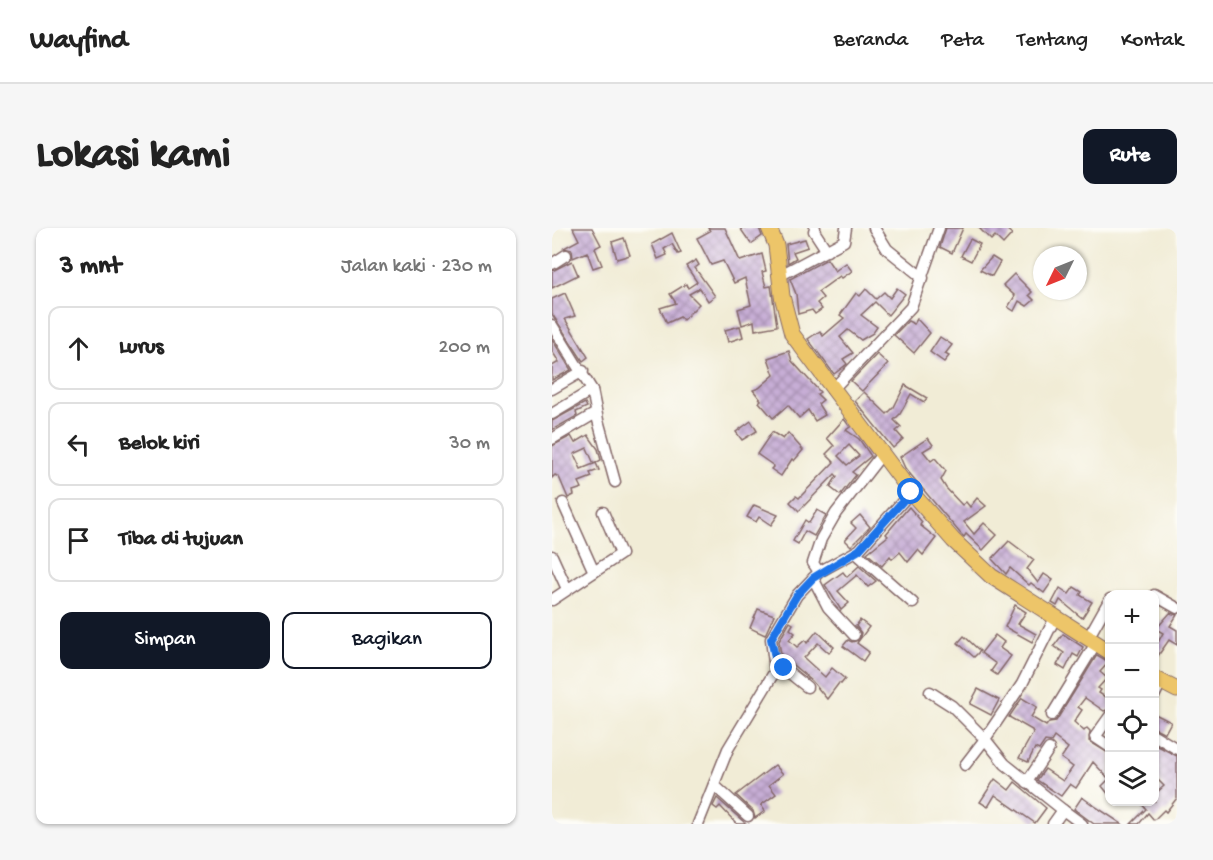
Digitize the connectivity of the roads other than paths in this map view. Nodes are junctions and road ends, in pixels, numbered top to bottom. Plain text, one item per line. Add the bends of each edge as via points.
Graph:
1 (770, 228) edge
2 (815, 228) edge
3 (846, 228) edge
4 (874, 228) edge
5 (939, 228) edge
6 (827, 251) junction
7 (566, 255) dead end
8 (552, 264) edge
9 (915, 272) junction
10 (779, 276) junction
11 (552, 325) edge
12 (583, 371) junction
13 (552, 389) edge
14 (592, 390) junction
15 (832, 390) junction
16 (596, 413) junction
17 (552, 414) edge
18 (552, 439) edge
19 (882, 454) junction
20 (615, 482) dead end
21 (911, 492) junction
22 (562, 503) dead end
23 (603, 512) dead end
24 (856, 553) junction
25 (552, 556) edge
26 (594, 572) junction
27 (816, 575) junction
28 (567, 589) junction
29 (1159, 598) edge
30 (552, 600) edge
31 (913, 603) dead end
32 (1177, 609) edge
33 (1105, 610) edge
34 (1055, 618) junction
35 (854, 635) dead end
36 (1092, 640) junction
37 (1105, 649) edge
38 (776, 662) junction
39 (1159, 686) edge
40 (807, 687) dead end
41 (1177, 690) edge
42 (930, 692) dead end
43 (1052, 715) dead end
44 (1105, 723) edge
45 (1159, 738) edge
46 (986, 739) junction
47 (1105, 744) edge
48 (1049, 749) dead end
49 (1177, 749) edge
50 (965, 765) dead end
51 (1027, 782) junction
52 (714, 785) junction
53 (1064, 810) junction
54 (748, 816) dead end
55 (698, 824) edge
56 (1053, 824) edge
57 (1082, 824) edge

1 - 10 highway
2 - 6 street
3 - 6 street via 845,240
4 - 9 street via 887,249
5 - 9 street
6 - 10 street
7 - 8 street
9 - 15 street via 911,307 904,317
10 - 15 highway via 795,340
11 - 12 street
12 - 13 street
12 - 14 street
14 - 16 street
14 - 17 street
15 - 19 highway
16 - 18 street
16 - 20 street
19 - 21 highway
19 - 27 street via 852,490 821,539 813,563
21 - 24 street
21 - 34 highway via 981,568
22 - 26 street
23 - 26 street via 621,554
24 - 27 street
24 - 31 street
25 - 28 street
26 - 28 street
27 - 35 street via 828,607
27 - 38 street via 797,595 773,634 771,644
28 - 30 street
29 - 32 street
33 - 36 street
34 - 36 highway
34 - 46 street via 1022,684
36 - 37 highway
36 - 43 street
38 - 40 street
38 - 52 street via 762,696 728,749
39 - 41 highway
42 - 46 street via 952,706
44 - 47 street via 1095,737
45 - 49 street
46 - 50 street
46 - 51 street via 1005,764
48 - 51 street
51 - 53 street
52 - 54 street
52 - 55 street
53 - 56 street
53 - 57 street

